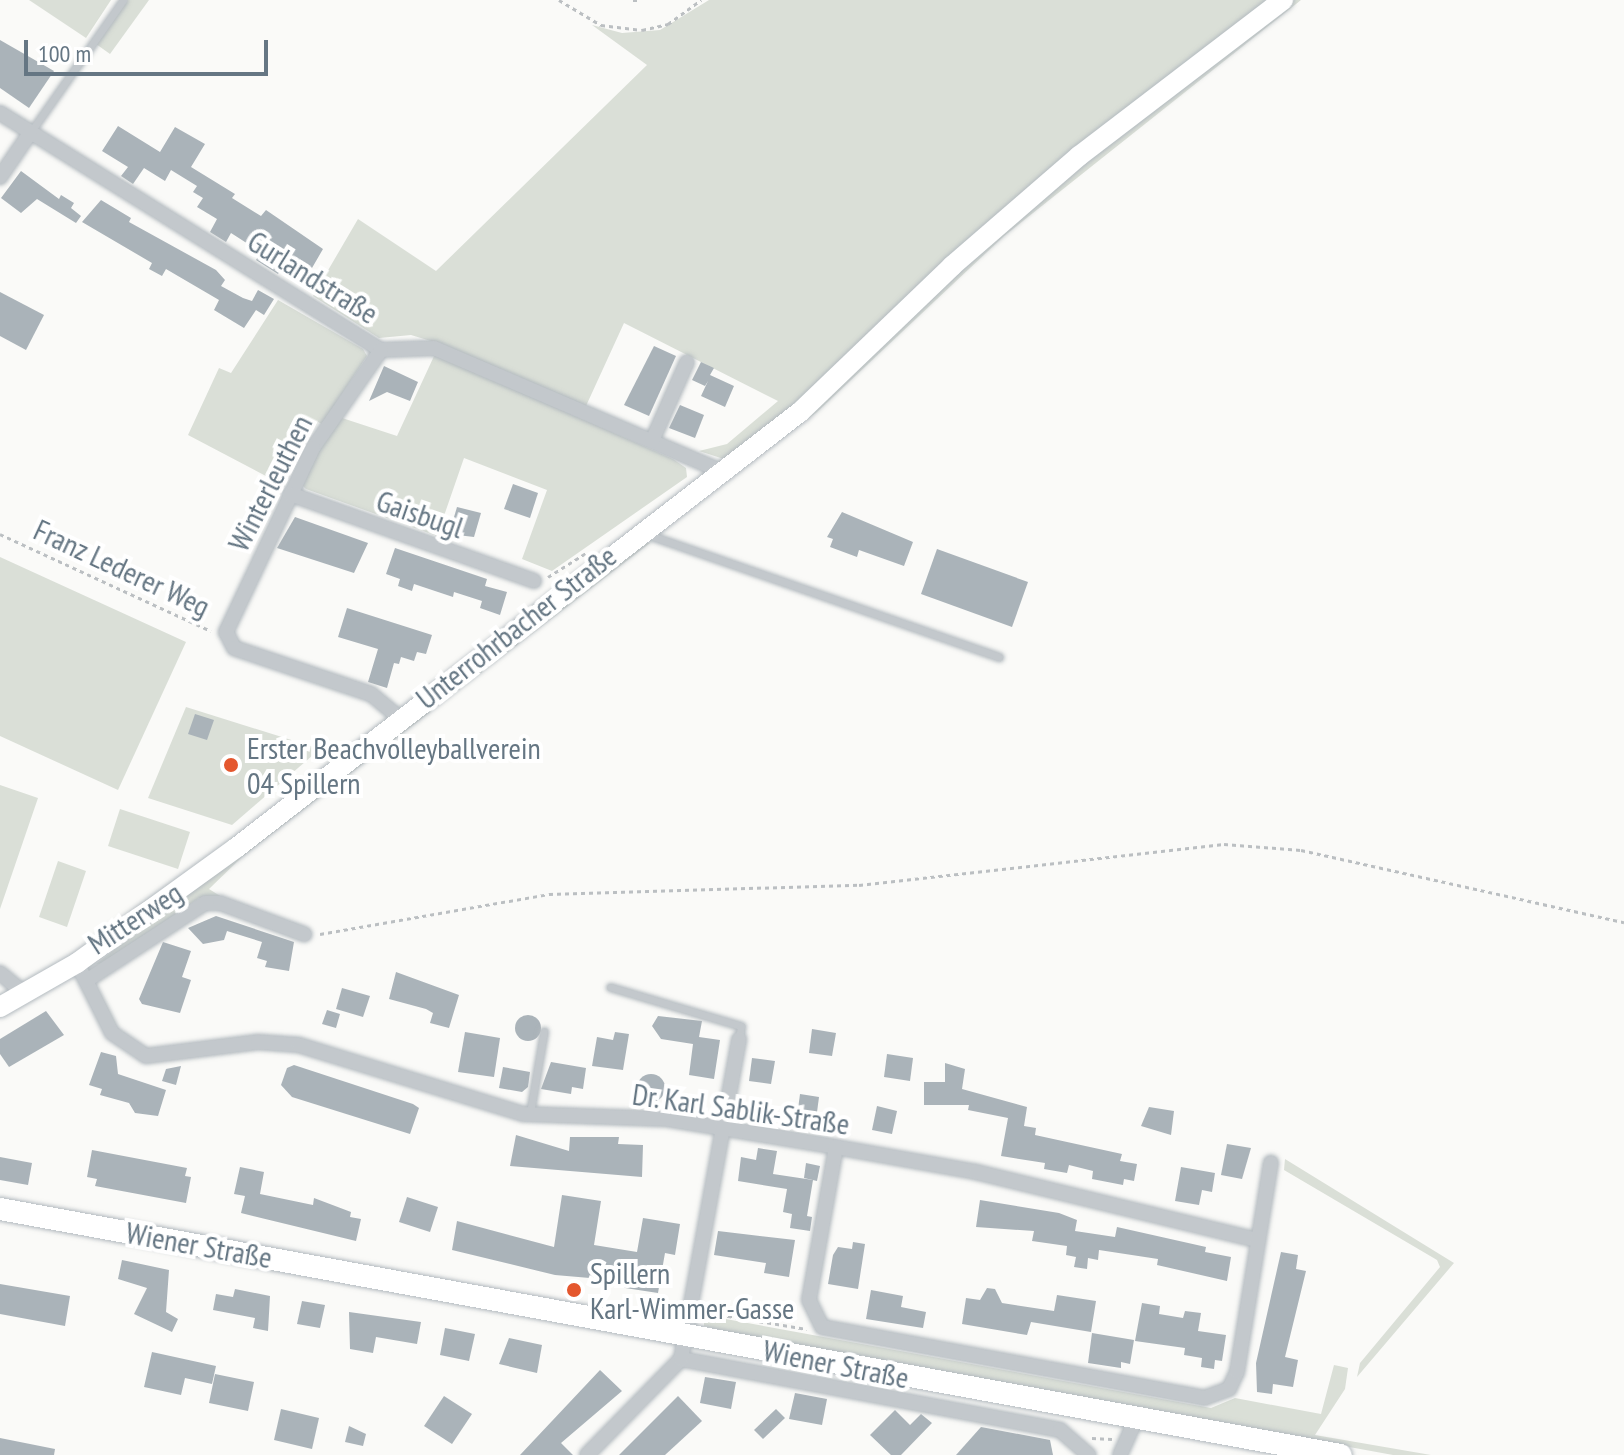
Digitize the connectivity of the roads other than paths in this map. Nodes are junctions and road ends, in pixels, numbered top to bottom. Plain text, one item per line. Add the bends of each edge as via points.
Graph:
1 (123, 0) edge
2 (1283, 0) edge
3 (0, 113) edge
4 (30, 133) junction
5 (0, 177) edge
6 (381, 350) junction
7 (687, 362) dead end
8 (652, 441) junction
9 (721, 471) junction
10 (290, 494) junction
11 (639, 531) junction
12 (534, 581) dead end
13 (999, 657) dead end
14 (400, 718) junction
15 (304, 934) road end
16 (82, 972) junction
17 (0, 973) edge
18 (610, 987) dead end
19 (25, 994) junction
20 (0, 1007) edge
21 (544, 1031) dead end
22 (739, 1039) joint
23 (529, 1115) junction
24 (722, 1128) junction
25 (836, 1147) junction
26 (1271, 1163) dead end
27 (0, 1209) edge
28 (1258, 1240) junction
29 (684, 1335) junction
30 (681, 1359) junction
31 (1132, 1430) junction
32 (587, 1455) edge
33 (1089, 1455) edge
34 (1120, 1455) edge
35 (1341, 1455) edge

1 - 4 lane
2 - 9 main road, Unterrohrbacher Straße via 1079,156 952,266 819,395
3 - 4 street, Gurlandstraße
4 - 5 street
4 - 6 street, Gurlandstraße
6 - 8 street, Gurlandstraße via 434,348
6 - 10 street, Winterleuthen via 324,430
7 - 8 street
8 - 9 street, Gurlandstraße
9 - 11 main road, Unterrohrbacher Straße
10 - 12 street, Gaisbugl
10 - 14 street, Winterleuthen via 228,624 230,643 371,694
11 - 13 lane
11 - 14 main road, Unterrohrbacher Straße
14 - 16 main road, Unterrohrbacher Straße
15 - 16 street, Mitterweg via 220,903 205,903
16 - 19 main road, Unterrohrbacher Straße
16 - 23 street, Dr. Karl Sablik-Straße via 112,1033 146,1056 258,1042 292,1044
17 - 19 street
18 - 22 lane via 741,1026
19 - 20 main road, Unterrohrbacher Straße
21 - 23 lane
22 - 24 street
23 - 24 street, Dr. Karl Sablik-Straße via 659,1118
24 - 25 street, Dr. Karl Sablik-Straße
24 - 29 street
25 - 28 street, Dr. Karl Sablik-Straße via 976,1172
25 - 28 street, Wiener Straße via 809,1292 818,1323 831,1331 1218,1396 1237,1372
26 - 28 street
27 - 29 main road, Wiener Straße
29 - 30 street
29 - 31 main road, Wiener Straße
30 - 32 street
30 - 33 street, Wiener Straße via 1060,1430
31 - 34 street
31 - 35 main road, Wiener Straße

